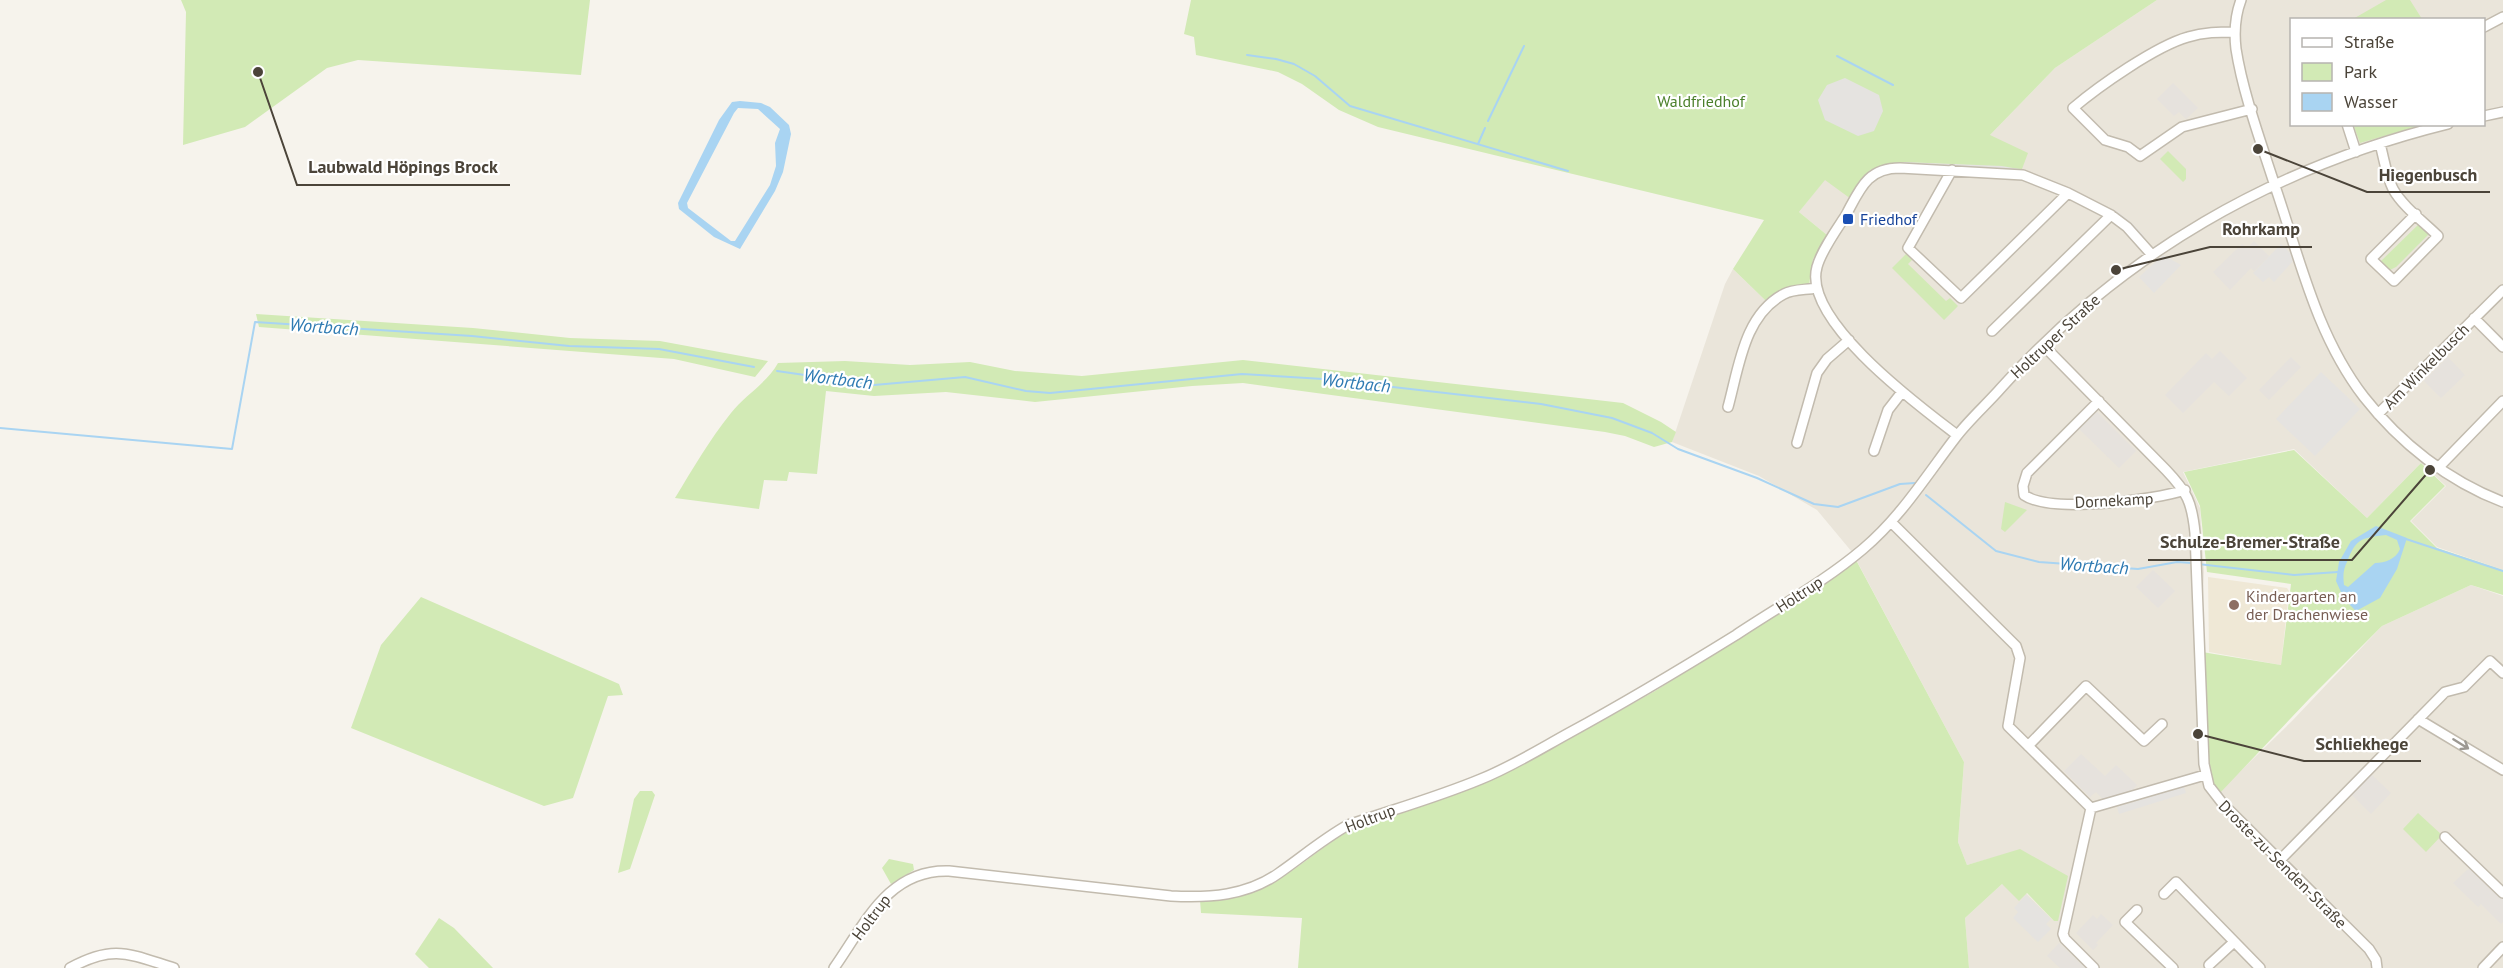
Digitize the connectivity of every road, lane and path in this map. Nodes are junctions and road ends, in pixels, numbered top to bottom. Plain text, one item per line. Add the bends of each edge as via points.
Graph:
1 (2241, 0) edge
2 (2503, 17) edge
3 (2485, 26) edge
4 (2235, 32) junction
5 (2252, 109) junction
6 (2503, 112) edge
7 (2485, 116) edge
8 (2348, 126) edge
9 (2441, 126) edge
10 (2380, 144) junction
11 (2356, 152) junction
12 (1952, 170) junction
13 (2275, 183) junction
14 (2068, 193) junction
15 (2416, 214) junction
16 (2111, 215) junction
17 (2152, 255) junction
18 (1816, 288) junction
19 (2503, 290) edge
20 (2474, 318) junction
21 (1992, 331) dead end
22 (1849, 340) junction
23 (2043, 345) junction
24 (2503, 347) edge
25 (1902, 392) junction
26 (2099, 401) junction
27 (2503, 401) edge
28 (1728, 407) dead end
29 (2378, 414) junction
30 (1957, 435) junction
31 (1797, 444) dead end
32 (1874, 451) dead end
33 (2438, 468) junction
34 (2185, 490) junction
35 (2503, 502) edge
36 (1892, 522) junction
37 (2503, 673) edge
38 (2418, 719) junction
39 (2162, 724) dead end
40 (2028, 746) junction
41 (2503, 770) edge
42 (2205, 776) junction
43 (2091, 808) junction
44 (2445, 837) dead end
45 (2280, 860) junction
46 (2503, 893) edge
47 (2164, 894) dead end
48 (2137, 910) dead end
49 (2234, 942) junction
50 (2503, 947) edge
51 (2209, 965) dead end
52 (70, 968) edge
53 (174, 968) edge
54 (834, 968) edge
55 (2094, 968) edge
56 (2173, 968) edge
57 (2260, 968) edge
58 (2377, 968) edge
59 (2483, 968) edge

1 - 4 street
2 - 3 street
4 - 5 street
4 - 5 street via 2205,33 2167,44 2073,108 2105,140 2140,156 2182,127
5 - 13 street
6 - 7 street
8 - 11 street
9 - 10 street, Holtruper Straße
10 - 11 street, Holtruper Straße
10 - 15 street via 2392,187
11 - 13 street, Holtruper Straße
12 - 14 street via 2024,175
12 - 14 street via 1908,248 1961,298
12 - 18 street via 1889,168 1873,174 1817,267
13 - 17 street, Holtruper Straße
13 - 29 street via 2327,336 2351,379
14 - 16 street
15 - 15 street via 2438,236 2394,281 2371,259
16 - 17 street via 2127,226
16 - 21 street
17 - 23 street, Holtruper Straße via 2093,298
18 - 22 street via 1822,306
18 - 28 street via 1785,293 1767,306 1750,327
19 - 20 street, Am Winkelbusch
20 - 24 street, Am Winkelbusch
20 - 29 street, Am Winkelbusch
22 - 25 street
22 - 31 street via 1817,373
23 - 26 street, Droste-zu-Senden-Straße
23 - 30 street, Holtruper Straße
25 - 30 street
25 - 32 street via 1888,410
26 - 34 street, Droste-zu-Senden-Straße
26 - 34 street, Dornekamp via 2027,473 2024,495 2035,500 2085,504 2162,497
27 - 33 street
29 - 33 street
30 - 36 street, Holtruper Straße
33 - 35 street
34 - 42 street, Droste-zu-Senden-Straße via 2193,514
36 - 40 street via 2016,646 2020,658 2007,722
36 - 54 street, Holtrup via 1831,573 1653,687 1480,779 1348,825 1254,886 1199,898 949,871 927,872 900,883 884,897
37 - 38 street via 2490,661 2464,687 2445,692
38 -> 41 street
38 - 45 street
39 - 40 street via 2144,741 2086,686
40 - 43 street
42 - 43 street
42 - 45 street, Droste-zu-Senden-Straße via 2223,804
43 - 55 street via 2063,934
44 - 46 street
45 - 58 street, Droste-zu-Senden-Straße via 2369,949
47 - 49 street via 2175,882
48 - 56 street via 2125,921
49 - 51 street
49 - 57 street
50 - 59 street
52 - 53 street via 92,957 114,953

